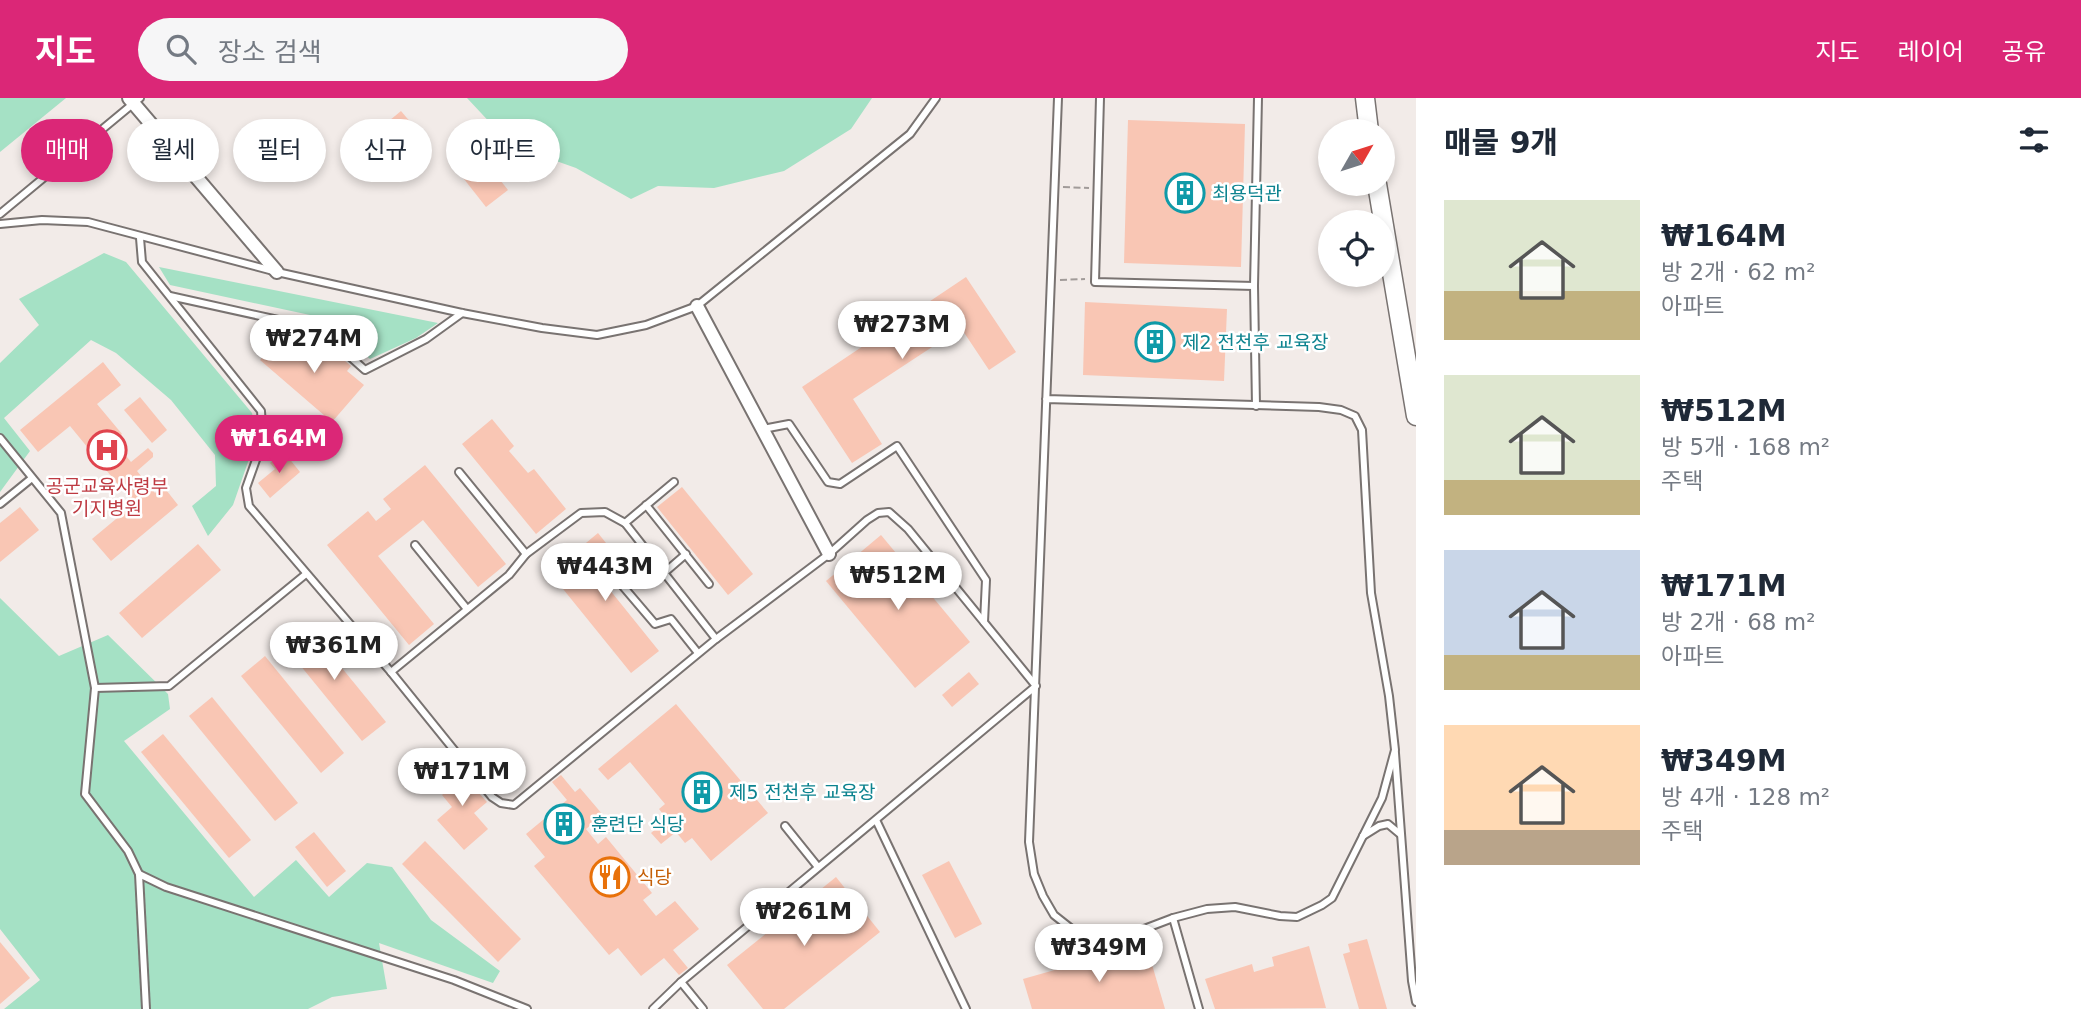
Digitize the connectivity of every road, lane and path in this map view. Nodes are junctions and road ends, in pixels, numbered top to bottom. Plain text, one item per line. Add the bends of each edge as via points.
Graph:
1 (936, 98) edge
2 (1058, 98) edge
3 (1100, 98) edge
4 (1258, 98) edge
5 (1365, 98) edge
6 (134, 100) edge
7 (1368, 119) edge
8 (1055, 187) junction
9 (1098, 188) junction
10 (1379, 196) edge
11 (0, 214) edge
12 (0, 224) edge
13 (140, 238) junction
14 (277, 272) junction
15 (1095, 279) junction
16 (1052, 280) junction
17 (1254, 286) junction
18 (170, 296) junction
19 (697, 306) junction
20 (462, 313) junction
21 (1046, 399) junction
22 (1256, 406) junction
23 (1416, 416) edge
24 (762, 429) junction
25 (0, 438) edge
26 (459, 472) dead end
27 (32, 478) junction
28 (674, 482) dead end
29 (0, 504) edge
30 (646, 505) junction
31 (625, 523) junction
32 (415, 545) dead end
33 (526, 554) junction
34 (686, 554) junction
35 (829, 554) junction
36 (664, 573) junction
37 (306, 575) junction
38 (615, 577) dead end
39 (709, 584) dead end
40 (467, 609) junction
41 (984, 622) junction
42 (716, 639) junction
43 (698, 653) junction
44 (391, 672) junction
45 (1036, 685) junction
46 (95, 688) junction
47 (1395, 750) junction
48 (876, 820) junction
49 (785, 826) dead end
50 (1401, 835) junction
51 (1362, 838) junction
52 (818, 867) junction
53 (139, 874) junction
54 (1173, 918) junction
55 (681, 982) junction
56 (1416, 1002) edge
57 (146, 1009) edge
58 (527, 1009) edge
59 (653, 1009) edge
60 (703, 1009) edge
61 (967, 1009) edge
62 (1199, 1009) edge

1 - 19 lane via 910,134
2 - 8 lane
3 - 9 lane
4 - 17 lane
5 - 7 main road
6 - 11 lane
6 - 14 street
8 - 9 path
8 - 16 lane
9 - 15 lane
10 - 23 main road
12 - 13 lane via 88,222
13 - 14 lane
13 - 18 lane via 142,262
14 - 20 lane
15 - 16 path
15 - 17 lane
16 - 21 lane
17 - 22 lane
18 - 20 lane via 318,329 365,370 426,339
18 - 37 lane via 261,411 263,440 246,488 249,506
19 - 20 lane via 646,325 597,335
19 - 24 street
21 - 22 lane
21 - 45 lane
22 - 47 lane via 1341,410 1355,416 1362,430 1371,593
24 - 35 street
24 - 41 lane via 789,424 828,482 840,484 897,446 986,580
25 - 27 lane
26 - 33 lane
27 - 29 lane
27 - 46 lane via 61,513
28 - 30 lane
30 - 31 lane
30 - 34 lane
31 - 33 lane via 605,512 581,513
31 - 36 lane
32 - 40 lane
33 - 40 lane via 509,575
34 - 36 lane
34 - 39 lane
35 - 41 lane via 867,520 889,512
35 - 42 lane
36 - 42 lane
37 - 44 lane
37 - 46 lane via 169,686
38 - 43 lane via 655,624 671,619
40 - 44 lane
41 - 45 lane
42 - 43 lane
43 - 44 lane via 514,805 492,797
45 - 48 lane
45 - 54 lane via 1029,842 1042,897 1054,915 1095,941 1115,940
46 - 53 lane via 85,794 128,851
47 - 50 lane
47 - 51 lane via 1382,798
48 - 52 lane
48 - 61 lane
49 - 52 lane
50 - 51 lane via 1388,824
50 - 56 lane
51 - 54 lane via 1332,898 1297,917 1235,906
52 - 55 lane
53 - 57 lane
53 - 58 lane
54 - 62 lane
55 - 59 lane
55 - 60 lane

